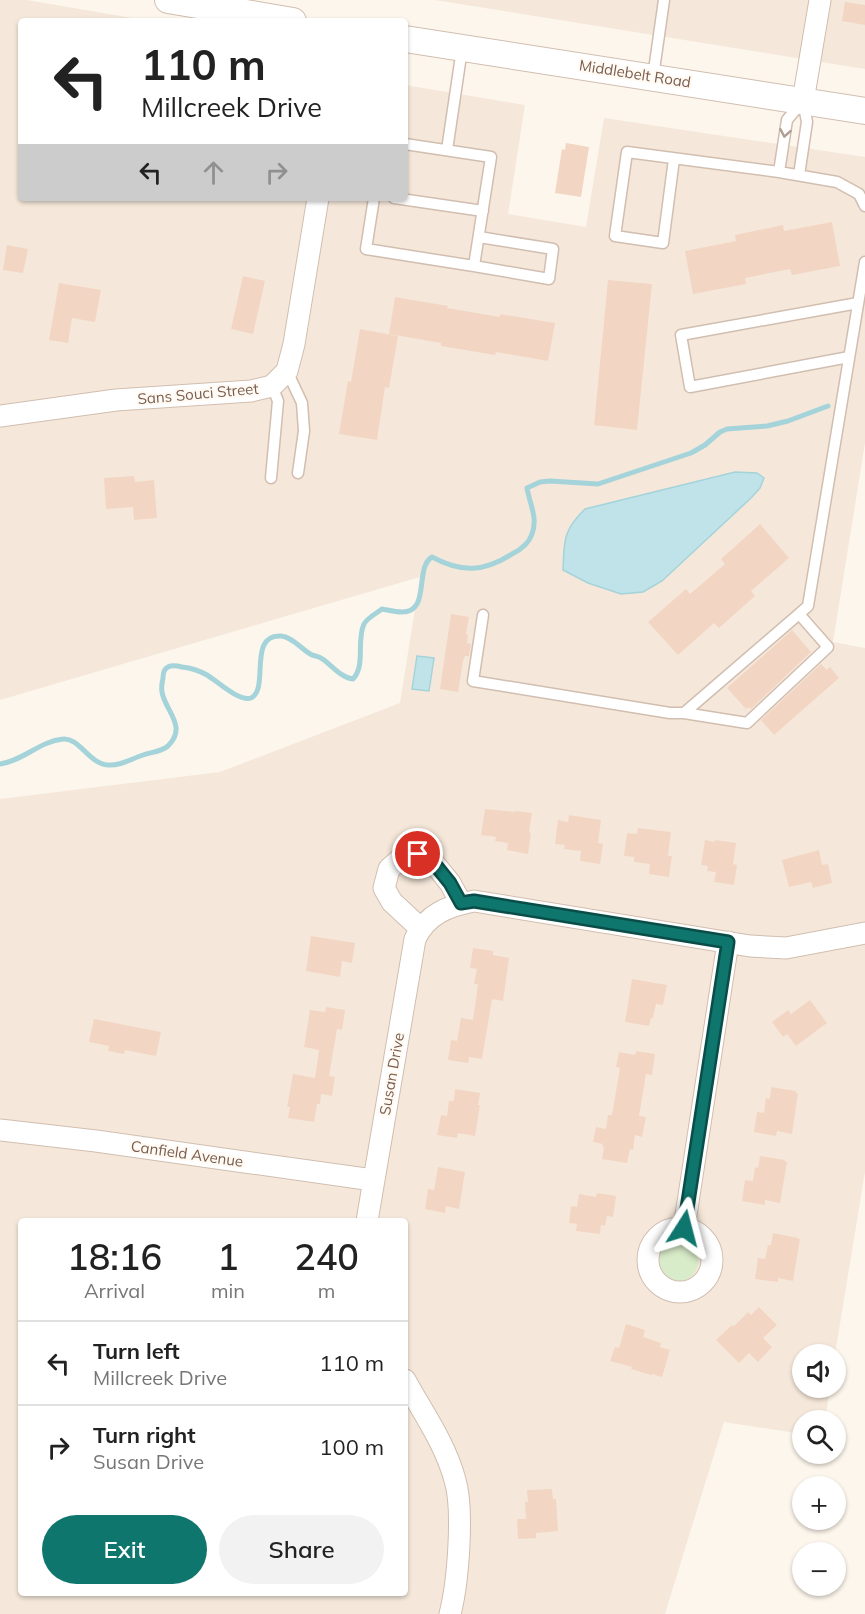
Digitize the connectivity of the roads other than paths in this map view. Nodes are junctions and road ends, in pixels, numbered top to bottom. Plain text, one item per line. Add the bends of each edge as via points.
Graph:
1 (168, 0) edge
2 (664, 0) edge
3 (820, 0) edge
4 (245, 6) edge
5 (283, 18) edge
6 (408, 39) edge
7 (462, 48) junction
8 (653, 77) junction
9 (803, 101) junction
10 (865, 111) edge
11 (408, 144) edge
12 (447, 150) junction
13 (674, 159) junction
14 (779, 172) junction
15 (799, 175) junction
16 (408, 200) edge
17 (318, 201) edge
18 (374, 201) edge
19 (865, 206) edge
20 (483, 211) junction
21 (479, 237) junction
22 (865, 262) edge
23 (474, 266) junction
24 (858, 303) junction
25 (849, 357) junction
26 (287, 371) junction
27 (272, 386) junction
28 (0, 416) edge
29 (298, 473) dead end
30 (271, 478) dead end
31 (799, 614) junction
32 (483, 615) dead end
33 (684, 713) junction
34 (461, 903) junction
35 (420, 928) junction
36 (865, 933) edge
37 (728, 942) junction
38 (0, 1130) edge
39 (373, 1180) junction
40 (367, 1218) edge
41 (684, 1228) dead end
42 (408, 1385) edge
43 (450, 1614) edge

1 - 4 street
2 - 8 lane
3 - 9 street
4 - 5 street
6 - 7 street, Middlebelt Road
7 - 8 street, Middlebelt Road
7 - 12 lane
8 - 9 street, Middlebelt Road
9 - 10 street, Middlebelt Road
9 -> 14 lane via 787,120
9 - 15 lane via 807,122
11 - 12 lane
12 - 20 lane via 491,157
13 - 13 lane via 627,152 615,236 663,243
13 - 14 lane
14 - 15 lane
15 - 19 lane via 837,182 859,194
16 - 20 lane
17 - 26 street
18 - 23 lane via 366,249
20 - 21 lane
21 - 23 lane
21 - 23 lane via 554,249 549,279
22 - 24 lane
24 - 25 lane
24 - 25 lane via 681,335 690,387
25 - 31 lane via 808,606
26 - 27 street, Sans Souci Street
26 - 29 lane via 302,404 304,431
27 - 28 street, Sans Souci Street via 251,391 116,400
27 - 30 lane via 278,401
31 - 33 lane
31 - 33 lane via 828,647 747,723
32 - 33 lane via 473,681
34 - 35 street via 439,912
34 - 35 street via 433,862 418,854 405,855 389,869 384,888 392,902
34 - 37 street via 474,901
35 - 39 street, Susan Drive
36 - 37 street via 786,948
37 - 41 street
38 - 39 street, Canfield Avenue
39 - 40 street, Susan Drive
42 - 43 street via 431,1423 456,1480 458,1550

